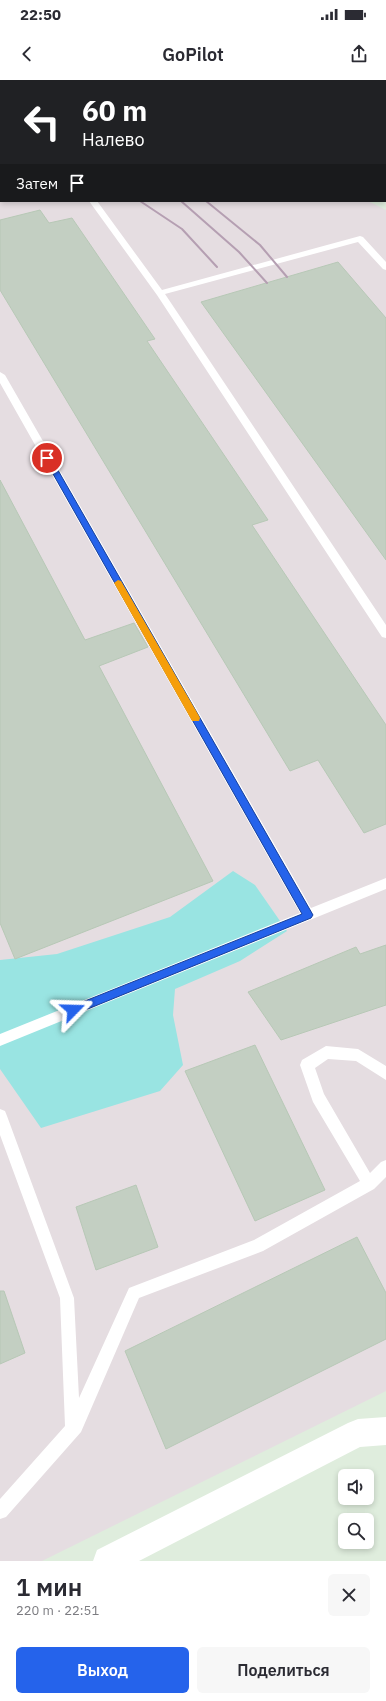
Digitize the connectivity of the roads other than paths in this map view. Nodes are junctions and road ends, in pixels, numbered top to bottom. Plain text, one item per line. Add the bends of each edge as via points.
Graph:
1 (94, 202) edge
2 (386, 267) edge
3 (160, 293) junction
4 (0, 375) edge
5 (386, 634) edge
6 (386, 883) edge
7 (308, 915) junction
8 (0, 1040) edge
9 (386, 1074) edge
10 (0, 1116) edge
11 (386, 1167) edge
12 (369, 1184) junction
13 (73, 1429) junction
14 (386, 1431) edge
15 (0, 1511) edge
16 (108, 1561) edge

1 - 3 lane
2 - 3 lane via 360,239
3 - 5 lane
4 - 7 lane
6 - 7 lane
7 - 8 lane
9 - 12 lane via 358,1055 326,1052 307,1065 318,1097
10 - 13 lane via 67,1298
11 - 12 lane
12 - 13 lane via 258,1246 134,1293
13 - 15 lane
14 - 16 street via 358,1433

